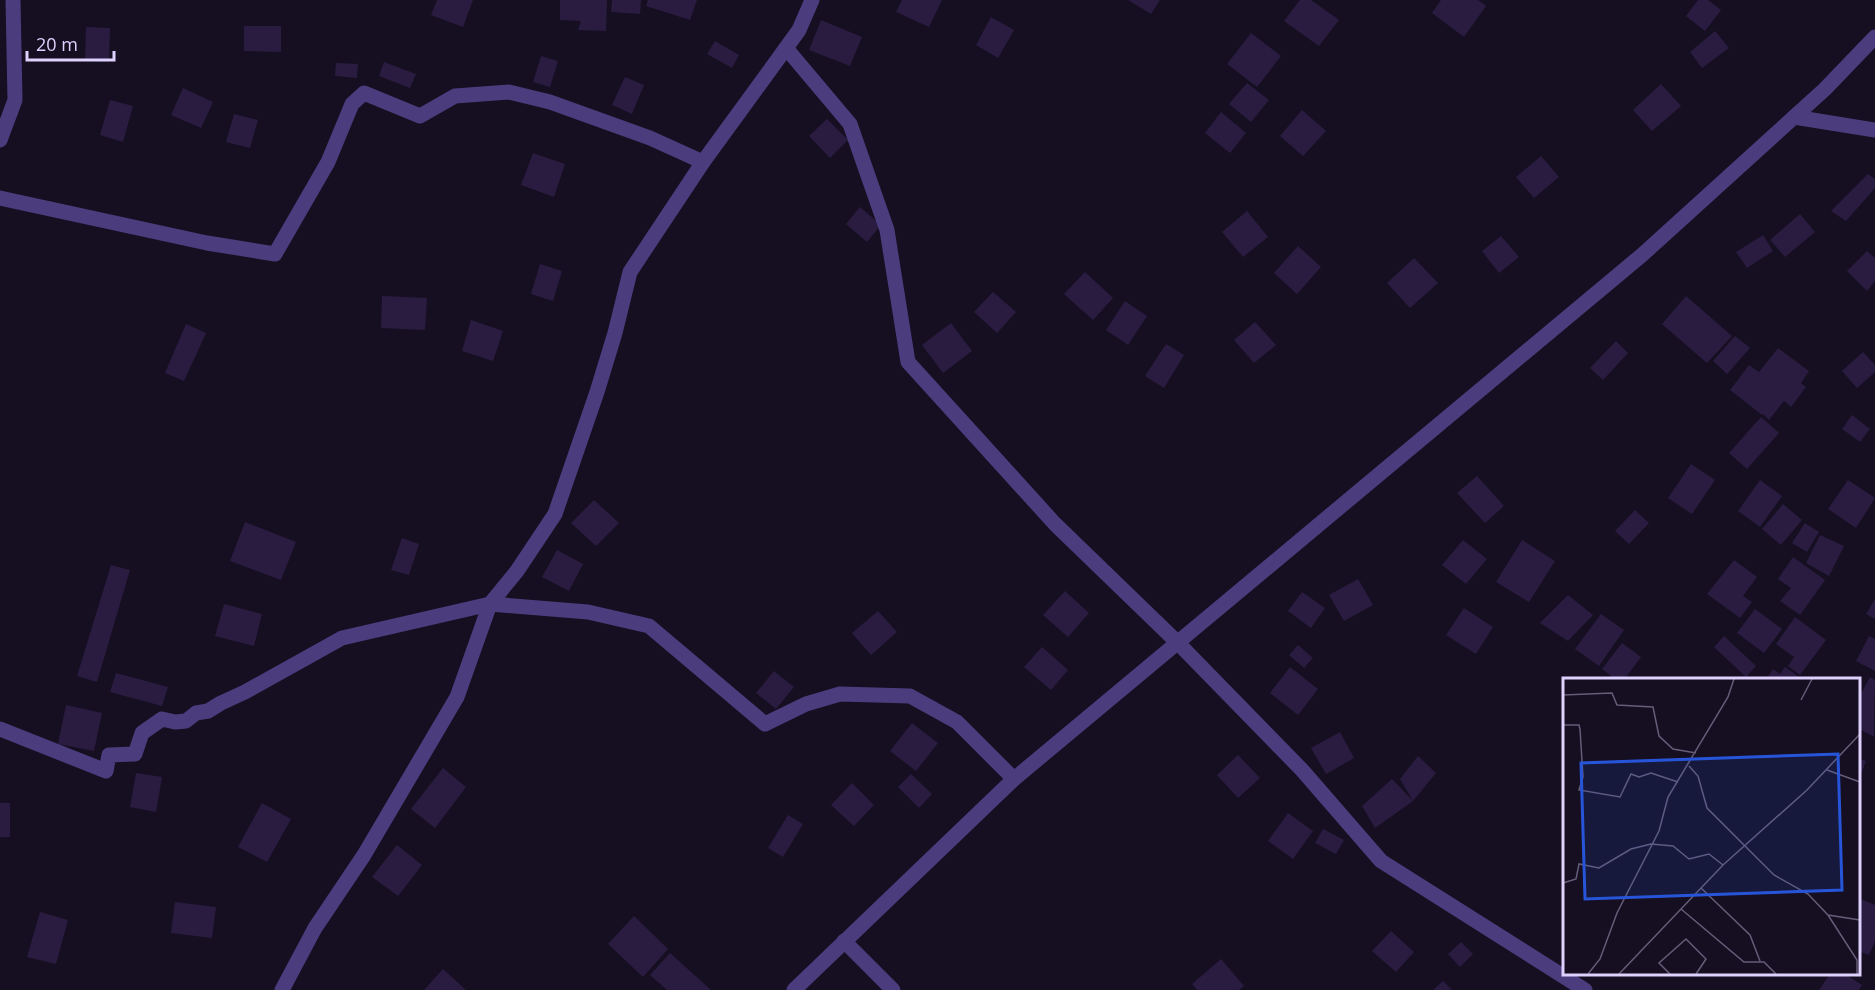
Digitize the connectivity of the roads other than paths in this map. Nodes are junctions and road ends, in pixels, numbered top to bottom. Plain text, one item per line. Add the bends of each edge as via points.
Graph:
1 (13, 0) edge
2 (812, 0) edge
3 (1875, 37) edge
4 (786, 48) junction
5 (1794, 117) junction
6 (1875, 130) edge
7 (0, 140) edge
8 (703, 162) junction
9 (0, 198) edge
10 (490, 604) junction
11 (1178, 643) junction
12 (0, 729) edge
13 (1014, 779) junction
14 (844, 941) junction
15 (282, 990) edge
16 (794, 990) edge
17 (893, 990) edge
18 (1585, 990) edge

1 - 7 street via 15,100
2 - 4 street
3 - 5 street
4 - 8 street
4 - 11 street via 850,124 887,230 909,362 1055,524
5 - 6 street
5 - 11 street via 1642,255
8 - 9 street via 650,138 550,102 509,92 455,96 420,116 364,93 351,104 328,162 275,254
8 - 10 street via 630,272 597,392 555,514 518,571
10 - 12 street via 342,638 186,721 162,719 142,733 135,754 109,755 106,771
10 - 13 street via 588,612 649,626 765,724 806,704 840,694 910,696 957,722
10 - 15 street via 457,697 370,846 315,928
11 - 13 street
11 - 18 street via 1302,770 1382,861
13 - 14 street
14 - 16 street
14 - 17 street

